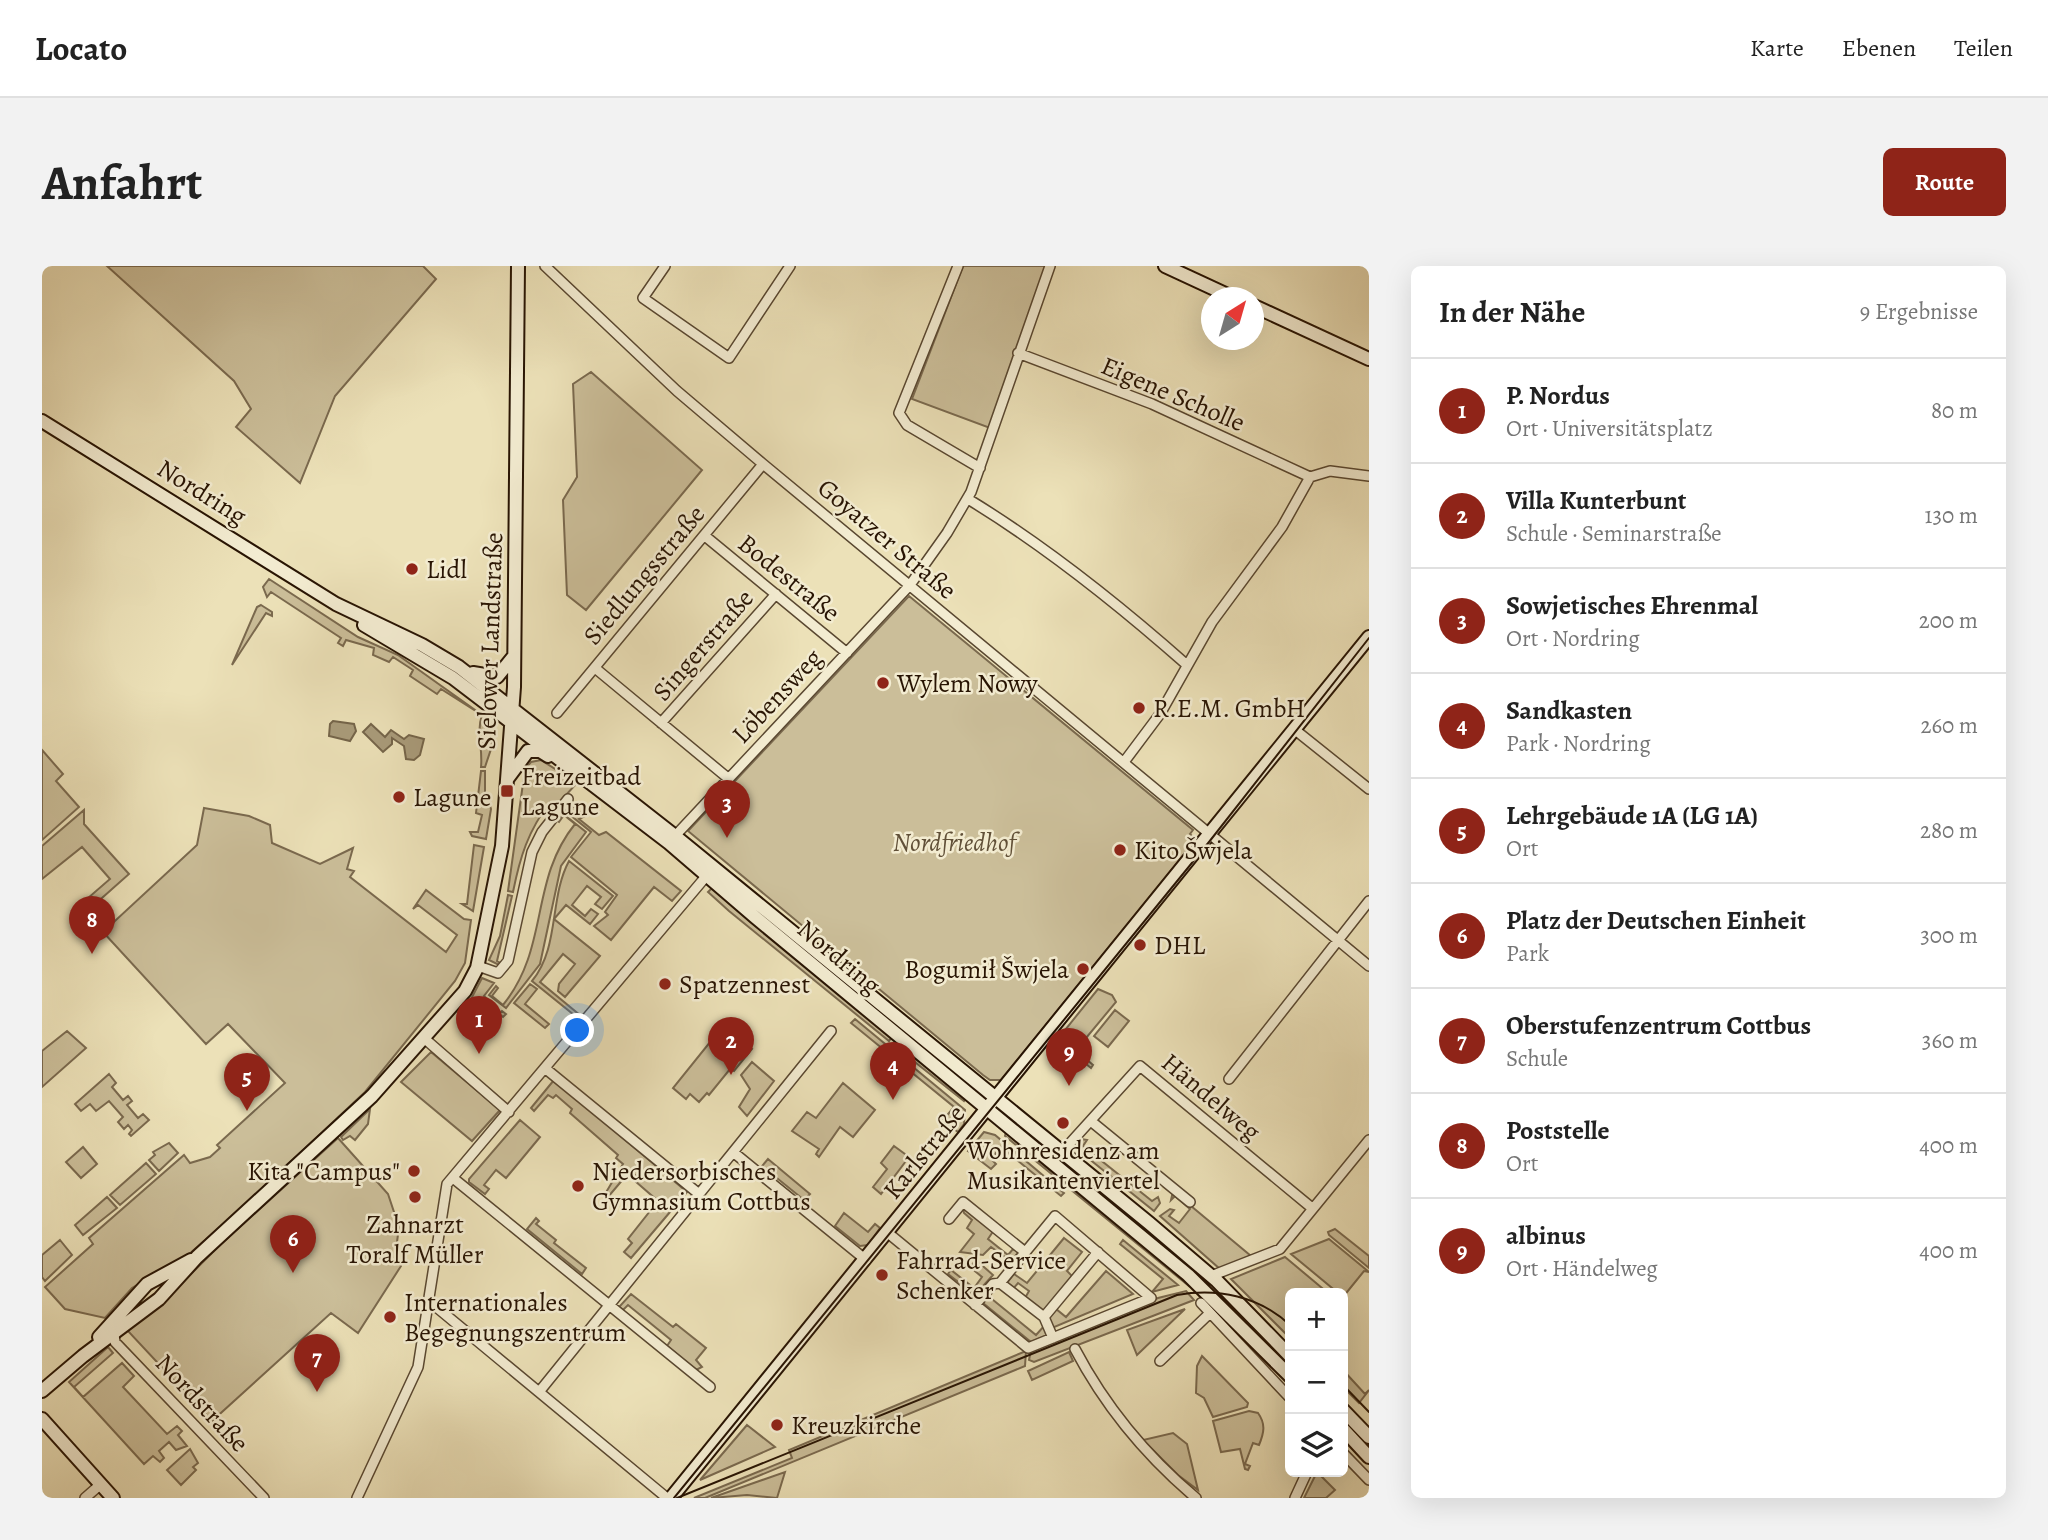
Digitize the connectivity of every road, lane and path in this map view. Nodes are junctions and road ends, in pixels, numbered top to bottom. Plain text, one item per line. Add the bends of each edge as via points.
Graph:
1 (518, 266) edge
2 (545, 266) edge
3 (665, 266) edge
4 (790, 266) edge
5 (958, 266) edge
6 (1050, 266) edge
7 (1165, 266) edge
8 (1179, 269) edge
9 (1213, 287) edge
10 (1264, 311) edge
11 (1018, 353) junction
12 (1369, 359) edge
13 (42, 421) edge
14 (763, 464) junction
15 (979, 468) junction
16 (1369, 476) edge
17 (1310, 477) junction
18 (968, 499) junction
19 (705, 536) junction
20 (910, 585) junction
21 (776, 594) junction
22 (336, 604) junction
23 (1369, 637) edge
24 (847, 653) junction
25 (514, 656) junction
26 (1187, 664) junction
27 (458, 667) junction
28 (595, 668) junction
29 (557, 713) dead end
30 (511, 716) junction
31 (661, 723) junction
32 (1294, 729) junction
33 (1124, 762) junction
34 (576, 772) junction
35 (508, 778) junction
36 (729, 779) junction
37 (1369, 789) edge
38 (568, 799) dead end
39 (1211, 834) junction
40 (675, 836) junction
41 (708, 874) junction
42 (1369, 901) edge
43 (1339, 941) junction
44 (478, 966) junction
45 (1369, 966) edge
46 (831, 1031) dead end
47 (425, 1039) junction
48 (546, 1069) junction
49 (1229, 1079) dead end
50 (997, 1098) junction
51 (988, 1110) junction
52 (509, 1112) junction
53 (1092, 1122) junction
54 (1369, 1140) edge
55 (733, 1152) junction
56 (1062, 1152) junction
57 (453, 1178) junction
58 (699, 1194) junction
59 (1190, 1202) dead end
60 (1312, 1208) junction
61 (949, 1219) dead end
62 (888, 1233) junction
63 (1025, 1252) junction
64 (1098, 1252) junction
65 (197, 1257) junction
66 (866, 1260) junction
67 (1211, 1276) junction
68 (1195, 1281) junction
69 (1000, 1283) junction
70 (429, 1301) junction
71 (1201, 1303) dead end
72 (975, 1305) junction
73 (609, 1307) junction
74 (1210, 1313) junction
75 (1044, 1317) junction
76 (114, 1334) junction
77 (1053, 1338) junction
78 (1075, 1349) dead end
79 (1285, 1351) edge
80 (83, 1356) junction
81 (1160, 1361) dead end
82 (1285, 1371) edge
83 (710, 1387) dead end
84 (42, 1391) edge
85 (539, 1392) junction
86 (1285, 1393) edge
87 (1347, 1414) edge
88 (42, 1419) edge
89 (1348, 1434) edge
90 (1369, 1437) edge
91 (1369, 1457) edge
92 (1348, 1458) edge
93 (1305, 1477) edge
94 (1369, 1480) edge
95 (101, 1484) junction
96 (85, 1498) edge
97 (113, 1498) edge
98 (264, 1498) edge
99 (357, 1498) edge
100 (669, 1498) edge
101 (1196, 1498) edge
102 (1295, 1498) edge

1 - 25 main road, Sielower Landstraße
2 - 14 street, Goyatzer Straße via 677,391
3 - 4 street via 643,298 729,358
5 - 15 street via 899,413 907,425
6 - 11 street
7 - 8 main road
8 - 9 main road
10 - 12 main road
11 - 15 street
11 - 17 street, Eigene Scholle via 1152,404
13 - 22 main road, Nordring
14 - 19 street, Siedlungsstraße
14 - 20 street, Goyatzer Straße
15 - 18 street
16 - 17 street via 1330,471
17 - 26 street via 1282,527
18 - 20 street
18 - 26 street via 1032,539
19 - 21 street, Bodestraße
19 - 28 street, Siedlungsstraße
20 - 24 street, Löbensweg
20 - 33 street, Goyatzer Straße
21 - 24 street, Bodestraße
21 - 31 street, Singerstraße
22 - 27 main road, Nordring
22 - 30 main road, Nordring
23 - 32 main road, Karlstraße
24 - 36 street, Löbensweg
25 - 27 main road via 496,677
25 - 30 main road, Sielower Landstraße
26 - 33 street via 1160,714
27 - 30 main road, Nordring
28 - 29 street, Siedlungsstraße
28 - 31 street
30 - 34 main road, Nordring
30 - 35 main road, Sielower Landstraße
30 - 40 main road, Nordring
31 - 36 street
32 - 37 street
32 - 39 main road, Karlstraße
33 - 39 street, Goyatzer Straße
34 - 35 main road via 530,750
34 - 41 main road, Nordring
35 - 44 main road, Sielower Landstraße via 502,846
36 - 40 street, Löbensweg
38 - 44 street via 532,852 508,961 498,973
39 - 43 street, Goyatzer Straße
39 - 50 main road, Karlstraße
40 - 50 main road, Nordring
41 - 48 street
41 - 51 main road, Nordring
42 - 43 street
43 - 45 street, Goyatzer Straße
43 - 49 street
44 - 47 main road, Sielower Landstraße via 465,991
46 - 55 street
47 - 52 street
47 - 65 main road, Sielower Landstraße via 344,1123
48 - 52 street
48 - 58 street
50 - 51 main road, Karlstraße
50 - 56 main road, Nordring
51 - 62 main road, Karlstraße
51 - 68 main road, Nordring
52 - 57 street
53 - 56 street, Händelweg
53 - 59 street
53 - 60 street, Händelweg via 1140,1066
54 - 60 street
55 - 58 street
55 - 66 street
56 - 67 main road, Nordring
57 - 70 street via 447,1184
57 - 73 street
58 - 73 street
60 - 67 street via 1280,1249
61 - 63 street via 963,1202
62 - 66 main road, Karlstraße
62 - 72 street
63 - 64 street via 1055,1216
63 - 69 street
64 - 75 street
64 - 77 street via 1151,1298
65 - 76 main road via 159,1299
65 - 80 main road via 135,1294
66 - 100 main road, Karlstraße
67 - 68 main road
67 - 79 main road, Nordring
68 - 82 main road, Nordring
69 - 72 street via 993,1284
69 - 75 street
70 - 85 street
70 - 99 street via 416,1372
71 - 74 street
72 - 77 street via 1028,1348
73 - 83 street
73 - 85 street
74 - 81 street
74 - 86 street
75 - 77 street
76 - 80 main road
76 - 98 street, Nordstraße via 123,1350
78 - 101 street via 1118,1420 1146,1453
80 - 84 main road
85 - 100 street
87 - 90 main road
88 - 95 main road
89 - 91 main road
92 - 94 street
93 - 102 street
95 - 96 street
95 - 97 main road

